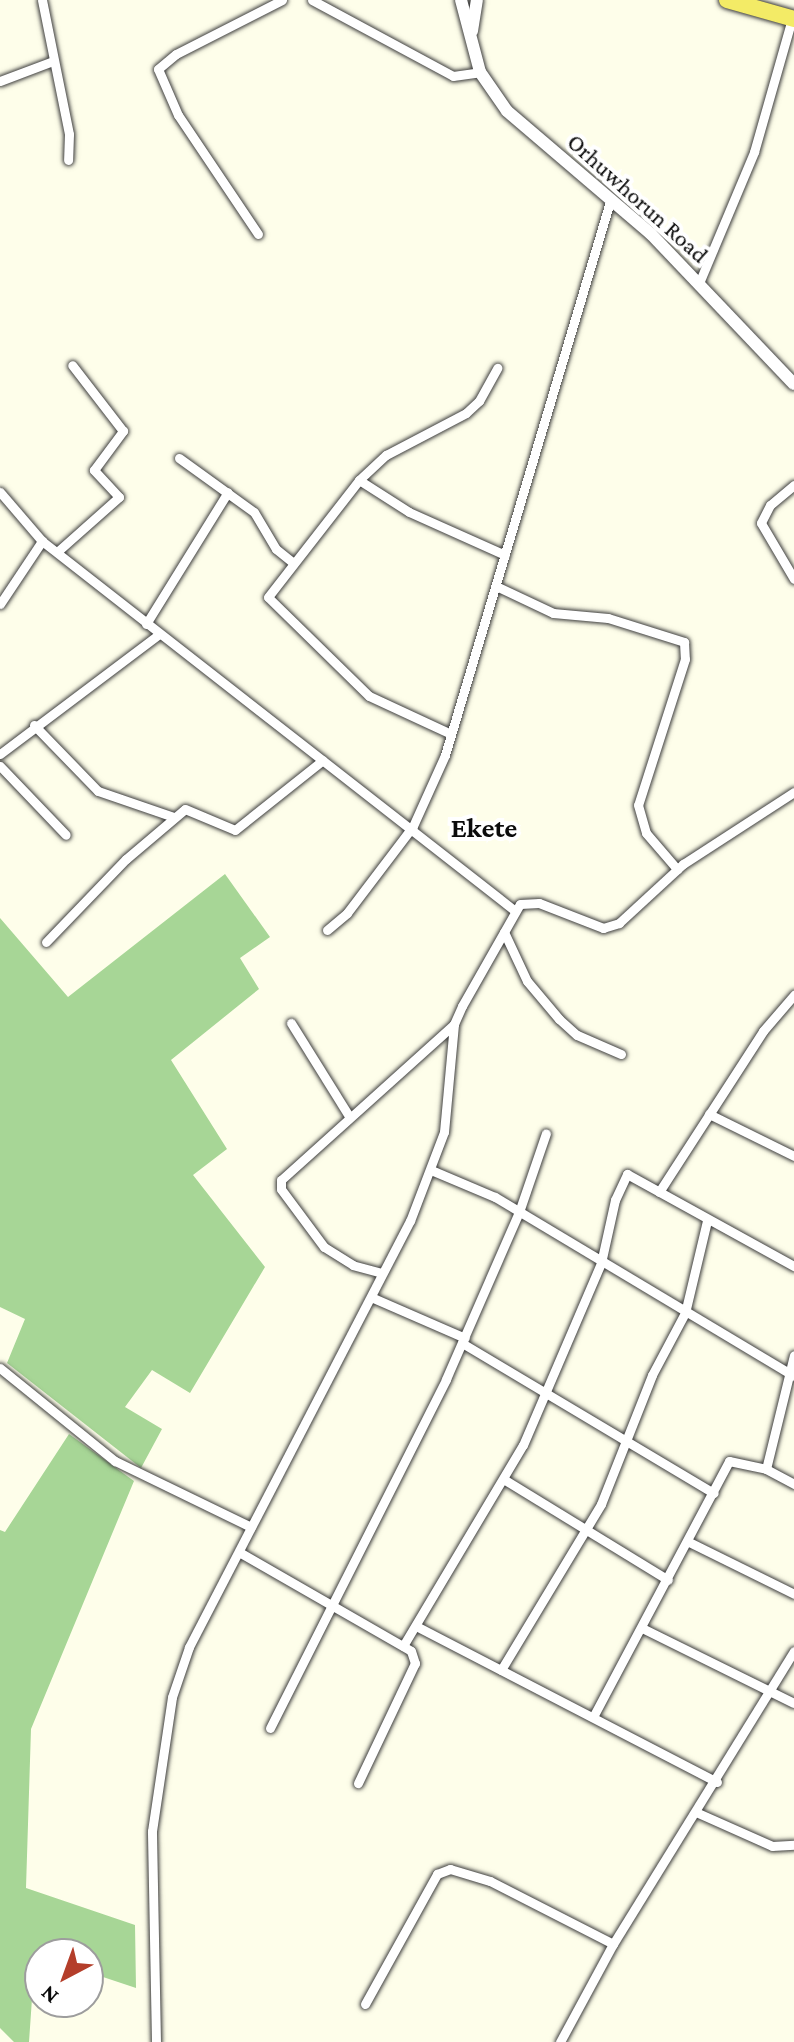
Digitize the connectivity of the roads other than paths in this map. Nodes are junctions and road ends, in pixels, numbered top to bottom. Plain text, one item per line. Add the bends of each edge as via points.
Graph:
1 (42, 0) edge
2 (282, 0) edge
3 (312, 0) edge
4 (461, 0) edge
5 (477, 0) edge
6 (727, 0) edge
7 (793, 14) edge
8 (471, 34) junction
9 (53, 61) junction
10 (480, 72) junction
11 (0, 81) edge
12 (68, 160) dead end
13 (611, 198) junction
14 (258, 234) dead end
15 (699, 283) junction
16 (72, 365) dead end
17 (497, 368) dead end
18 (794, 384) edge
19 (179, 458) dead end
20 (359, 480) junction
21 (794, 485) edge
22 (0, 492) edge
23 (228, 492) junction
24 (42, 541) junction
25 (57, 552) junction
26 (505, 555) junction
27 (293, 563) junction
28 (794, 579) edge
29 (496, 586) junction
30 (0, 604) edge
31 (146, 624) junction
32 (159, 634) junction
33 (34, 725) junction
34 (451, 734) junction
35 (0, 754) edge
36 (323, 760) junction
37 (2, 772) edge
38 (794, 792) edge
39 (174, 817) junction
40 (413, 826) junction
41 (66, 835) dead end
42 (677, 869) junction
43 (514, 910) junction
44 (327, 930) dead end
45 (504, 932) junction
46 (46, 942) dead end
47 (794, 995) edge
48 (291, 1023) dead end
49 (454, 1024) junction
50 (621, 1054) dead end
51 (709, 1114) junction
52 (349, 1116) junction
53 (546, 1133) dead end
54 (794, 1156) edge
55 (431, 1170) junction
56 (659, 1192) junction
57 (519, 1212) junction
58 (707, 1221) junction
59 (601, 1263) junction
60 (794, 1266) edge
61 (382, 1273) junction
62 (373, 1298) junction
63 (685, 1313) junction
64 (463, 1340) junction
65 (794, 1355) edge
66 (0, 1368) edge
67 (792, 1374) edge
68 (544, 1391) junction
69 (627, 1439) junction
70 (766, 1469) junction
71 (505, 1480) junction
72 (794, 1484) edge
73 (714, 1493) junction
74 (251, 1527) junction
75 (588, 1530) junction
76 (689, 1542) junction
77 (239, 1552) junction
78 (668, 1580) junction
79 (794, 1594) edge
80 (330, 1604) junction
81 (416, 1626) junction
82 (642, 1628) junction
83 (403, 1646) junction
84 (794, 1651) edge
85 (501, 1670) junction
86 (771, 1693) junction
87 (794, 1703) edge
88 (593, 1717) junction
89 (270, 1728) dead end
90 (717, 1782) junction
91 (358, 1783) dead end
92 (698, 1813) junction
93 (794, 1845) edge
94 (613, 1944) junction
95 (365, 2004) dead end
96 (156, 2042) edge
97 (560, 2042) edge

1 - 9 street
2 - 14 street via 176,54 158,69 178,115
3 - 10 street via 453,76
4 - 8 street, Orhuwhorun Road
5 - 8 street
6 - 7 main road
7 - 15 street via 754,152
8 - 10 street, Orhuwhorun Road
9 - 11 street
9 - 12 street via 69,134
10 - 13 street, Orhuwhorun Road via 507,111
13 - 15 street, Orhuwhorun Road
13 - 26 street
15 - 18 street, Orhuwhorun Road
16 - 25 street via 123,431 94,470 119,497
17 - 20 street via 466,413 386,455
19 - 23 street
20 - 26 street via 409,512
20 - 27 street
21 - 28 street via 770,505 761,523
22 - 24 street
23 - 27 street via 254,512 276,549
23 - 31 street
24 - 25 street
24 - 30 street
25 - 31 street
26 - 29 street
27 - 34 street via 270,591 270,601 369,696
29 - 34 street
29 - 42 street via 553,613 608,618 684,642 685,659 638,805 646,833
31 - 32 street
32 - 33 street
32 - 36 street
33 - 35 street
33 - 39 street via 98,791
34 - 40 street
36 - 39 street via 235,830 189,807
36 - 40 street
37 - 41 street
38 - 42 street
39 - 46 street
40 - 43 street
40 - 44 street via 347,913
42 - 43 street via 619,923 603,928 539,903 520,904
43 - 45 street
45 - 49 street
45 - 50 street via 527,981 559,1019 577,1035
47 - 51 street via 763,1031
48 - 52 street
49 - 52 street
49 - 55 street via 444,1132
51 - 54 street
51 - 56 street
52 - 61 street via 284,1175 281,1189 309,1231 336,1257
53 - 57 street
55 - 57 street
55 - 61 street
56 - 58 street
56 - 59 street via 633,1176 623,1179
57 - 59 street
57 - 64 street
58 - 60 street
58 - 63 street
59 - 63 street
59 - 68 street
61 - 62 street
62 - 64 street
62 - 74 street
63 - 67 street
63 - 69 street
64 - 68 street
64 - 80 street
65 - 67 street
66 - 74 street via 123,1467
67 - 70 street
68 - 69 street
68 - 71 street
69 - 73 street
69 - 75 street
70 - 72 street
70 - 73 street via 733,1459
71 - 75 street
71 - 81 street
73 - 76 street
74 - 77 street
75 - 78 street
75 - 85 street
76 - 78 street
76 - 79 street
77 - 80 street
77 - 96 street via 189,1647 172,1697 162,1754 152,1831
78 - 82 street
80 - 83 street
80 - 89 street
81 - 83 street
81 - 85 street
82 - 86 street
82 - 88 street
83 - 91 street via 415,1663
84 - 86 street
85 - 88 street
86 - 87 street
86 - 90 street
88 - 90 street
90 - 92 street
92 - 93 street via 772,1846
92 - 94 street
94 - 95 street via 490,1881 450,1869 437,1874
94 - 97 street

